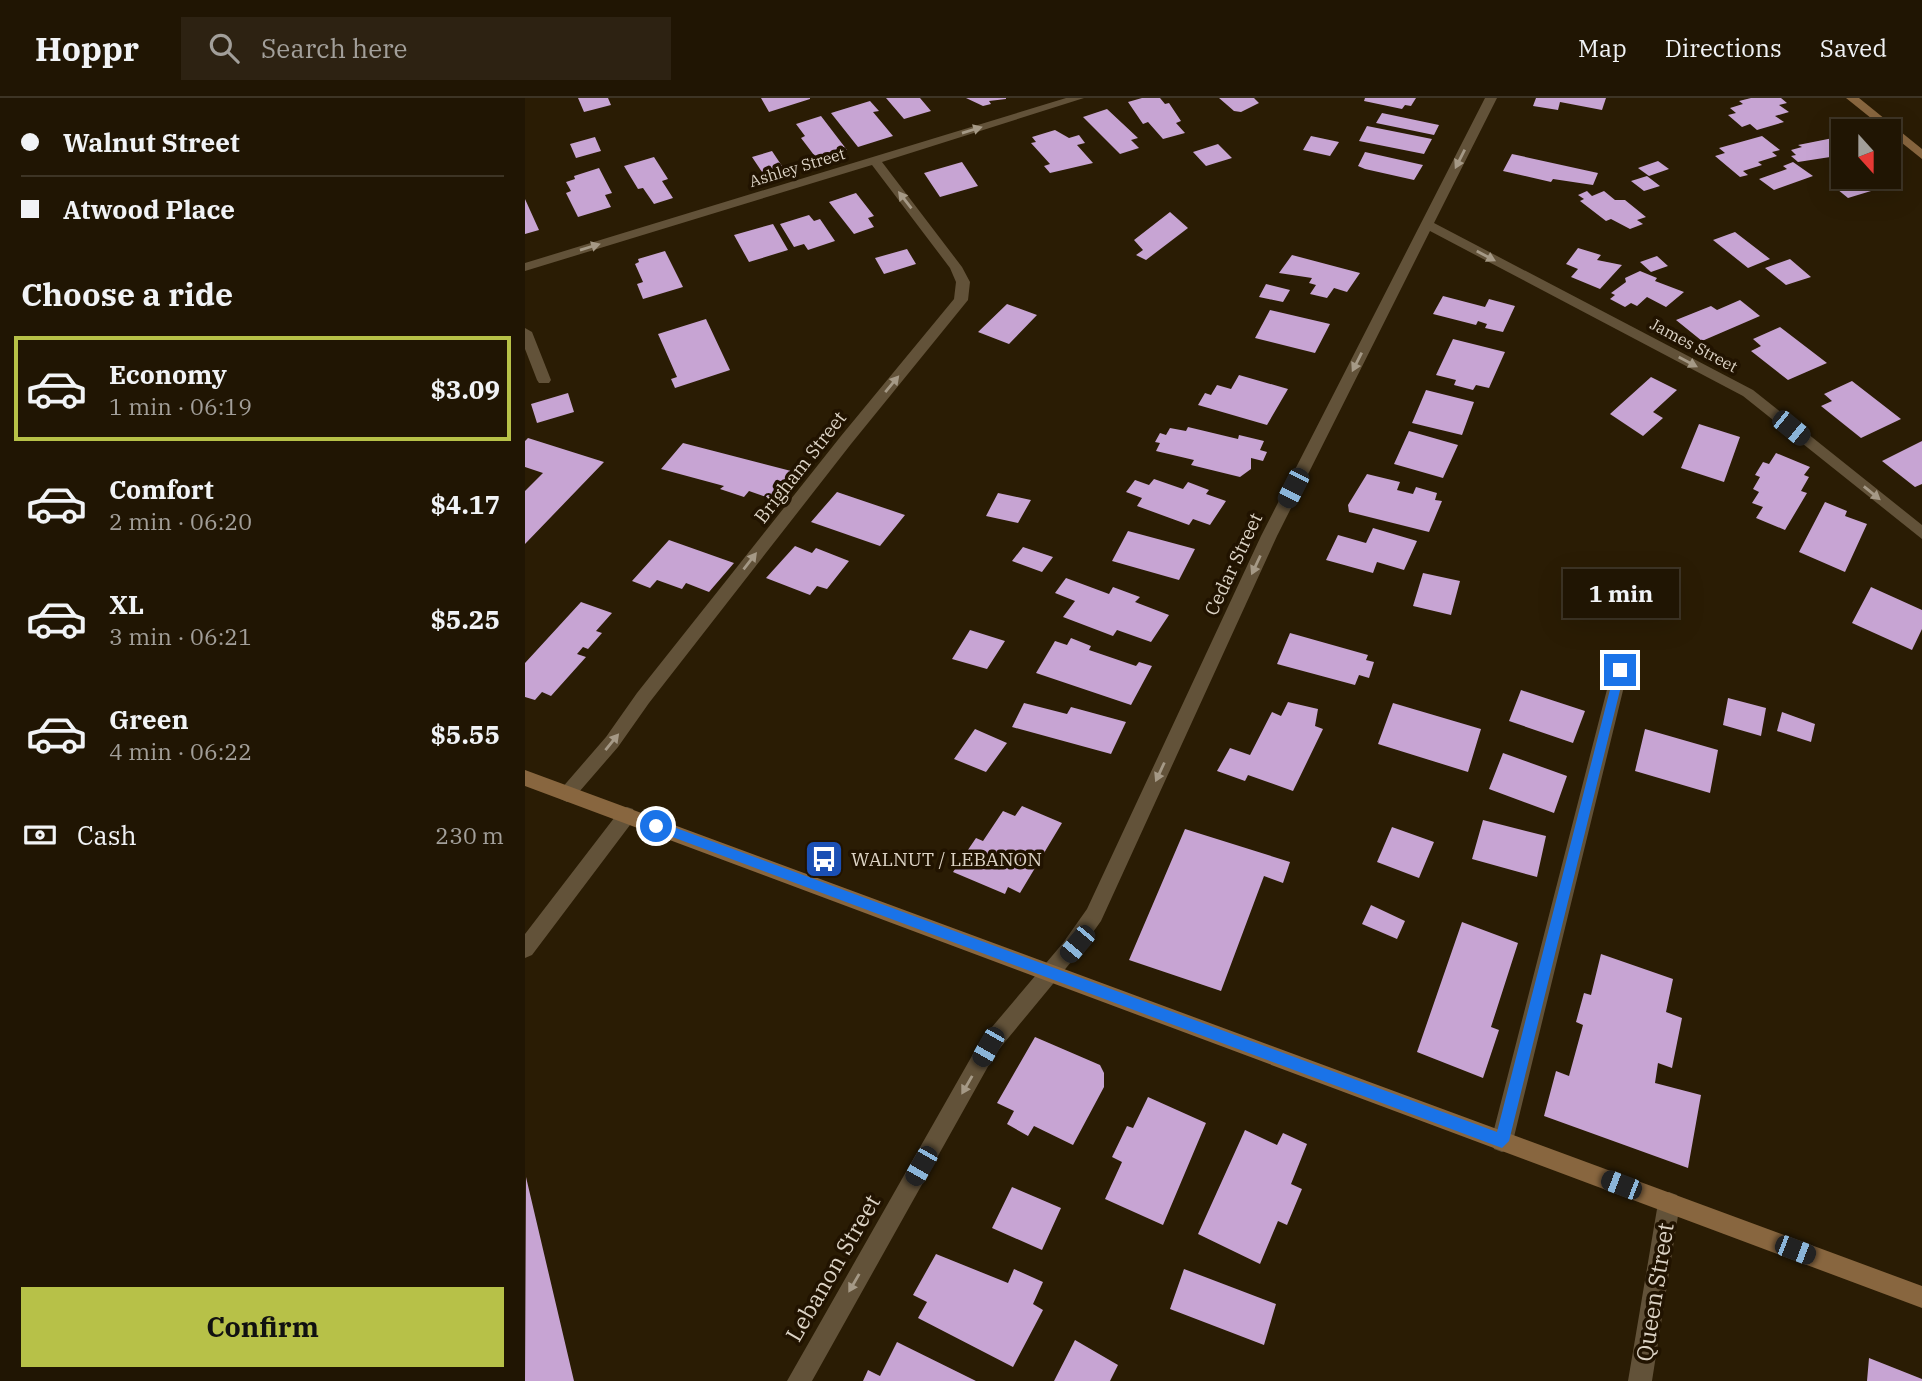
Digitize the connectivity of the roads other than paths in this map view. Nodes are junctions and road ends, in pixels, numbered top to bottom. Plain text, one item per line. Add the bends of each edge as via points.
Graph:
1 (1078, 98) edge
2 (1491, 98) edge
3 (1852, 98) edge
4 (1922, 155) edge
5 (874, 160) junction
6 (1426, 224) junction
7 (525, 267) edge
8 (525, 332) edge
9 (544, 380) dead end
10 (1922, 533) edge
11 (1620, 670) dead end
12 (525, 778) edge
13 (567, 794) junction
14 (627, 815) junction
15 (525, 949) edge
16 (1052, 973) junction
17 (1502, 1141) junction
18 (1669, 1203) junction
19 (1922, 1297) edge
20 (799, 1381) edge
21 (1640, 1381) edge

5 -> 1 street, Ashley Street
2 -> 6 street, Cedar Street
3 - 4 main road
7 -> 5 street, Ashley Street
13 -> 5 street, Brigham Street via 613,742 846,440 961,300 963,282 956,268
6 -> 10 street, James Street via 1748,393
6 -> 16 street, Cedar Street via 1269,536 1094,915
8 - 9 street
11 - 17 street
12 - 13 main road
13 - 14 main road
14 - 15 street
14 - 16 main road
16 - 17 main road
16 -> 20 street, Lebanon Street via 1017,1008 988,1047
17 - 18 main road
18 - 19 main road
18 - 21 street, Queen Street

